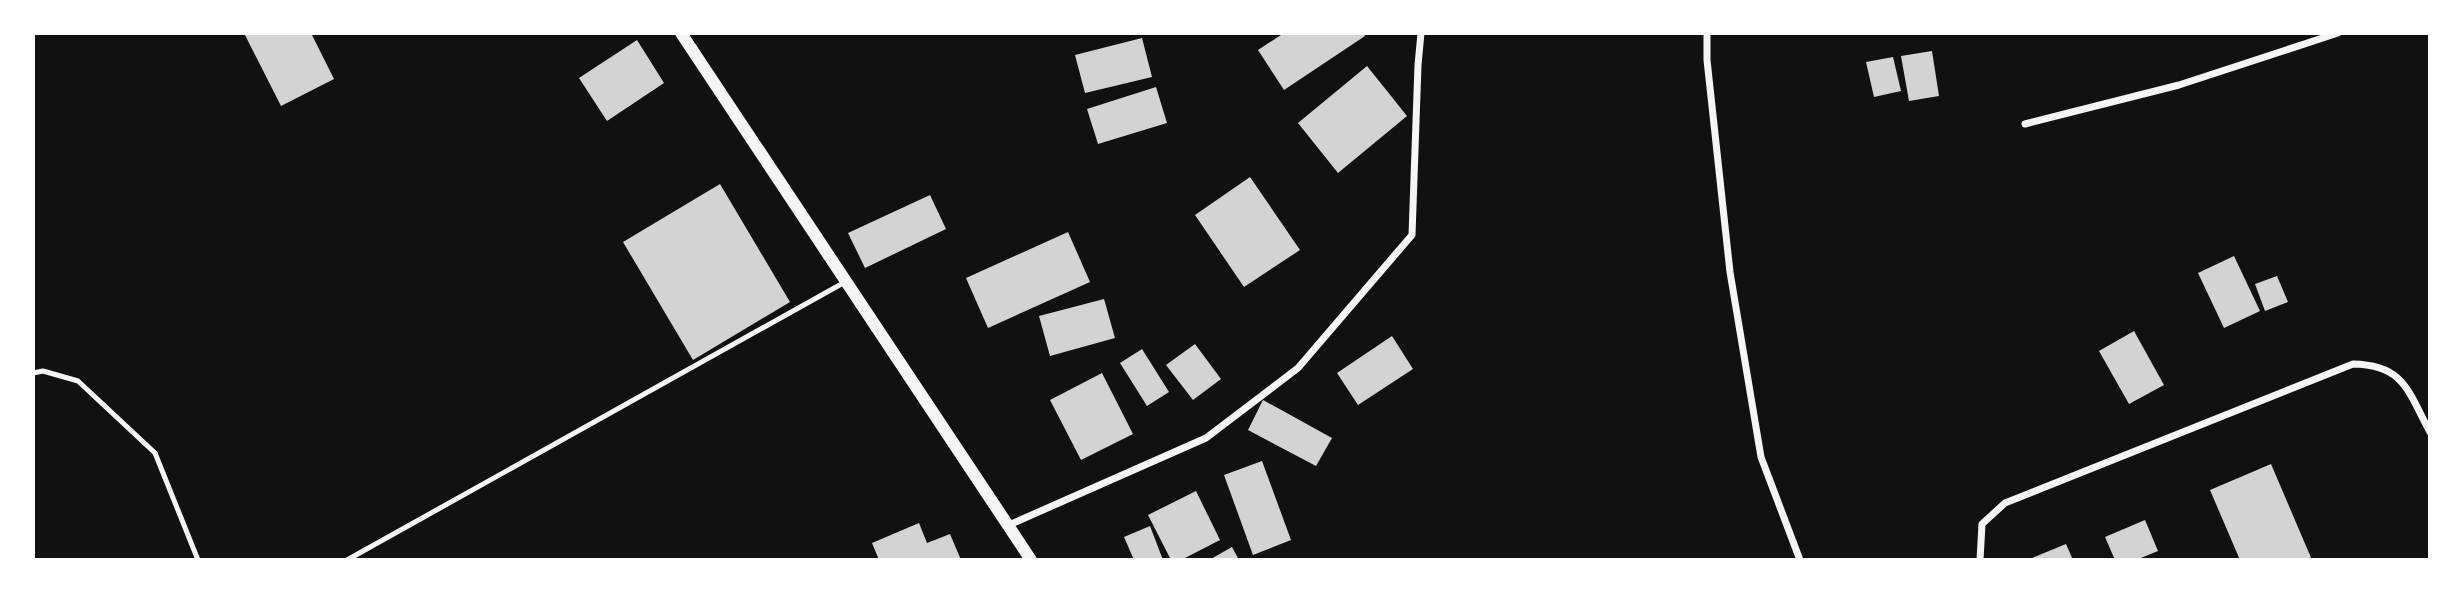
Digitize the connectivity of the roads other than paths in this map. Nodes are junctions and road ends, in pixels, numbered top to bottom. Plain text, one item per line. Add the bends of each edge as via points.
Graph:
1 (681, 33) edge
2 (1421, 33) edge
3 (1707, 33) edge
4 (2338, 33) edge
5 (2025, 124) dead end
6 (845, 282) junction
7 (33, 373) edge
8 (2430, 432) edge
9 (1009, 525) junction
10 (198, 560) edge
11 (347, 560) edge
12 (1031, 560) edge
13 (1800, 560) edge
14 (1980, 560) edge

1 - 6 street
2 - 9 street via 1412,236 1298,368 1206,438
3 - 13 street via 1730,272 1761,457
4 - 5 street via 2179,85
6 - 9 street
6 - 11 lane
7 - 10 lane via 43,371 78,381 155,453
8 - 14 street via 2409,391 2393,373 2374,364 2353,363 2006,503 1982,524
9 - 12 street

